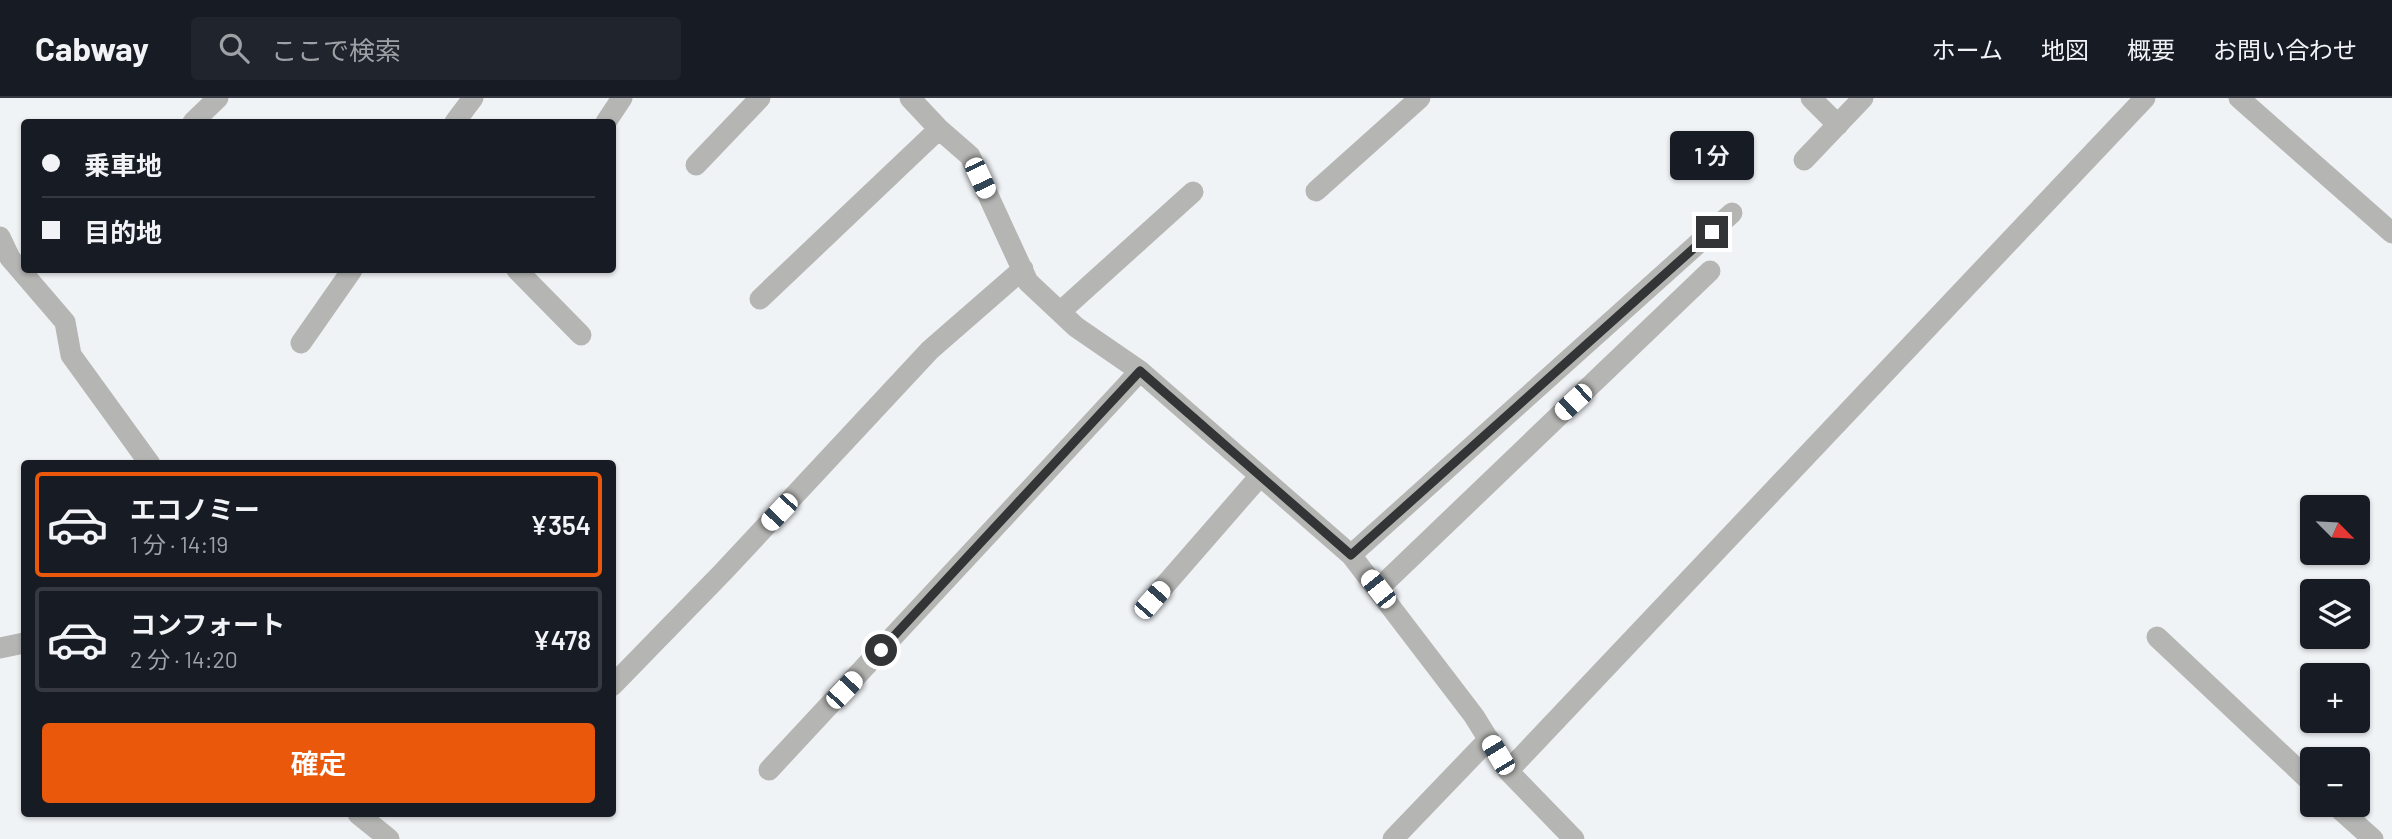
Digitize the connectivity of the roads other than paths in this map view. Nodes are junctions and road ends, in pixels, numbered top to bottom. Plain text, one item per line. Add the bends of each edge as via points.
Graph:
1 (218, 98) edge
2 (473, 98) edge
3 (622, 98) edge
4 (760, 98) edge
5 (910, 98) edge
6 (1420, 98) edge
7 (1811, 98) edge
8 (1863, 98) edge
9 (2145, 98) edge
10 (2239, 98) edge
11 (196, 119) edge
12 (457, 119) edge
13 (608, 119) edge
14 (1838, 125) junction
15 (939, 129) junction
16 (1804, 160) dead end
17 (696, 165) dead end
18 (1316, 191) dead end
19 (1193, 192) dead end
20 (1732, 214) dead end
21 (2392, 233) edge
22 (0, 237) edge
23 (21, 265) edge
24 (1023, 269) junction
25 (1710, 271) dead end
26 (350, 273) edge
27 (520, 273) edge
28 (41, 277) edge
29 (760, 299) dead end
30 (1060, 312) junction
31 (581, 335) dead end
32 (300, 343) dead end
33 (1140, 371) junction
34 (147, 460) edge
35 (1261, 476) junction
36 (1351, 555) junction
37 (1378, 589) junction
38 (1152, 600) dead end
39 (2157, 636) dead end
40 (21, 644) edge
41 (0, 648) edge
42 (616, 682) edge
43 (1489, 739) junction
44 (769, 770) dead end
45 (1508, 771) junction
46 (2300, 772) edge
47 (362, 817) edge
48 (2348, 817) edge
49 (1396, 838) edge
50 (389, 839) edge
51 (1574, 839) edge
52 (2373, 839) edge

1 - 11 street
2 - 12 street
3 - 13 street
4 - 17 street
5 - 15 street
6 - 18 street
7 - 14 street
8 - 14 street
9 - 45 street
10 - 21 street
14 - 16 street
15 - 24 street via 970,156
15 - 29 street
19 - 30 street
20 - 36 street
22 - 23 street via 10,258
24 - 30 street via 1028,282
24 - 42 street via 930,350
25 - 37 street
26 - 32 street
27 - 31 street
28 - 34 street via 65,322 71,355
30 - 33 street
33 - 35 street
33 - 44 street
35 - 36 street
35 - 38 street
36 - 37 street
37 - 43 street
39 - 46 street
40 - 41 street
43 - 45 street
43 - 49 street
45 - 51 street
47 - 50 street
48 - 52 street

